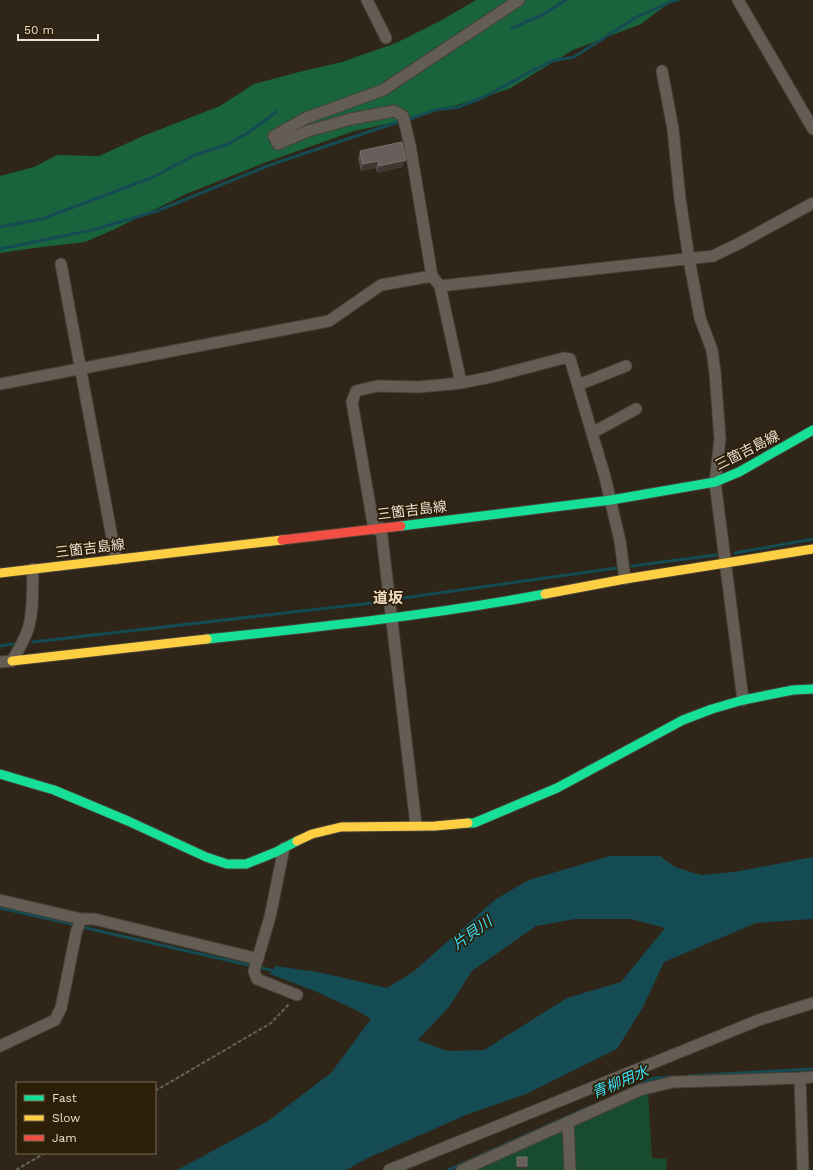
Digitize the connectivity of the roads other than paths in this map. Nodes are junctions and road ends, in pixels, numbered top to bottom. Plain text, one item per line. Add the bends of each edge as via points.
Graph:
1 (367, 0) edge
2 (519, 0) edge
3 (738, 0) edge
4 (386, 38) dead end
5 (662, 71) dead end
6 (813, 129) edge
7 (813, 203) edge
8 (689, 259) junction
9 (61, 264) dead end
10 (432, 276) junction
11 (440, 286) junction
12 (626, 366) dead end
13 (80, 369) junction
14 (461, 383) junction
15 (0, 384) edge
16 (578, 385) junction
17 (636, 409) dead end
18 (813, 430) edge
19 (592, 433) junction
20 (715, 482) junction
21 (611, 500) junction
22 (378, 528) junction
23 (813, 549) edge
24 (116, 560) junction
25 (726, 563) junction
26 (33, 569) junction
27 (0, 573) edge
28 (625, 579) junction
29 (391, 613) junction
30 (12, 660) junction
31 (0, 662) edge
32 (813, 689) edge
33 (743, 700) junction
34 (0, 774) edge
35 (416, 825) junction
36 (284, 848) junction
37 (0, 900) edge
38 (81, 919) junction
39 (258, 959) junction
40 (297, 995) road end
41 (813, 1003) edge
42 (0, 1046) edge
43 (813, 1077) edge
44 (800, 1078) junction
45 (568, 1122) junction
46 (389, 1170) edge
47 (462, 1170) edge
48 (570, 1170) edge
49 (803, 1170) edge

1 - 4 street
2 - 10 street via 383,90 306,118 274,136 278,144 308,131 351,119 394,111 403,116
3 - 6 street
5 - 8 street via 673,129
7 - 8 street via 713,256
8 - 11 street
8 - 20 street via 700,318 712,350 715,372 720,439
9 - 13 street
10 - 11 street
10 - 13 street via 381,285 329,321
11 - 14 street
12 - 16 street
13 - 15 street
13 - 24 street
14 - 16 street via 564,358 570,359
14 - 22 street via 377,386 356,390 352,402
16 - 19 street
17 - 19 street
18 - 20 street, 三箇吉島線 via 739,472
19 - 21 street
20 - 21 street, 三箇吉島線
20 - 25 street
21 - 22 street, 三箇吉島線
21 - 28 street
22 - 24 street, 三箇吉島線
22 - 29 street
23 - 25 street
24 - 26 street, 三箇吉島線
25 - 28 street
25 - 33 street
26 - 27 street, 三箇吉島線
26 - 30 street via 28,629
28 - 29 street via 498,603
29 - 30 street
29 - 35 street
30 - 31 street
32 - 33 street via 793,690
33 - 35 street via 712,708 683,720 557,788 474,823
34 - 36 street via 54,790 227,864 246,864
35 - 36 street via 341,827 312,834
36 - 39 street via 270,917
37 - 38 street
38 - 39 street via 94,919
38 - 42 street via 61,1008 55,1020
39 - 40 street via 254,971 256,979
41 - 46 street via 759,1020
43 - 44 street
44 - 45 street via 674,1082 640,1090
44 - 49 street
45 - 47 street
45 - 48 street

